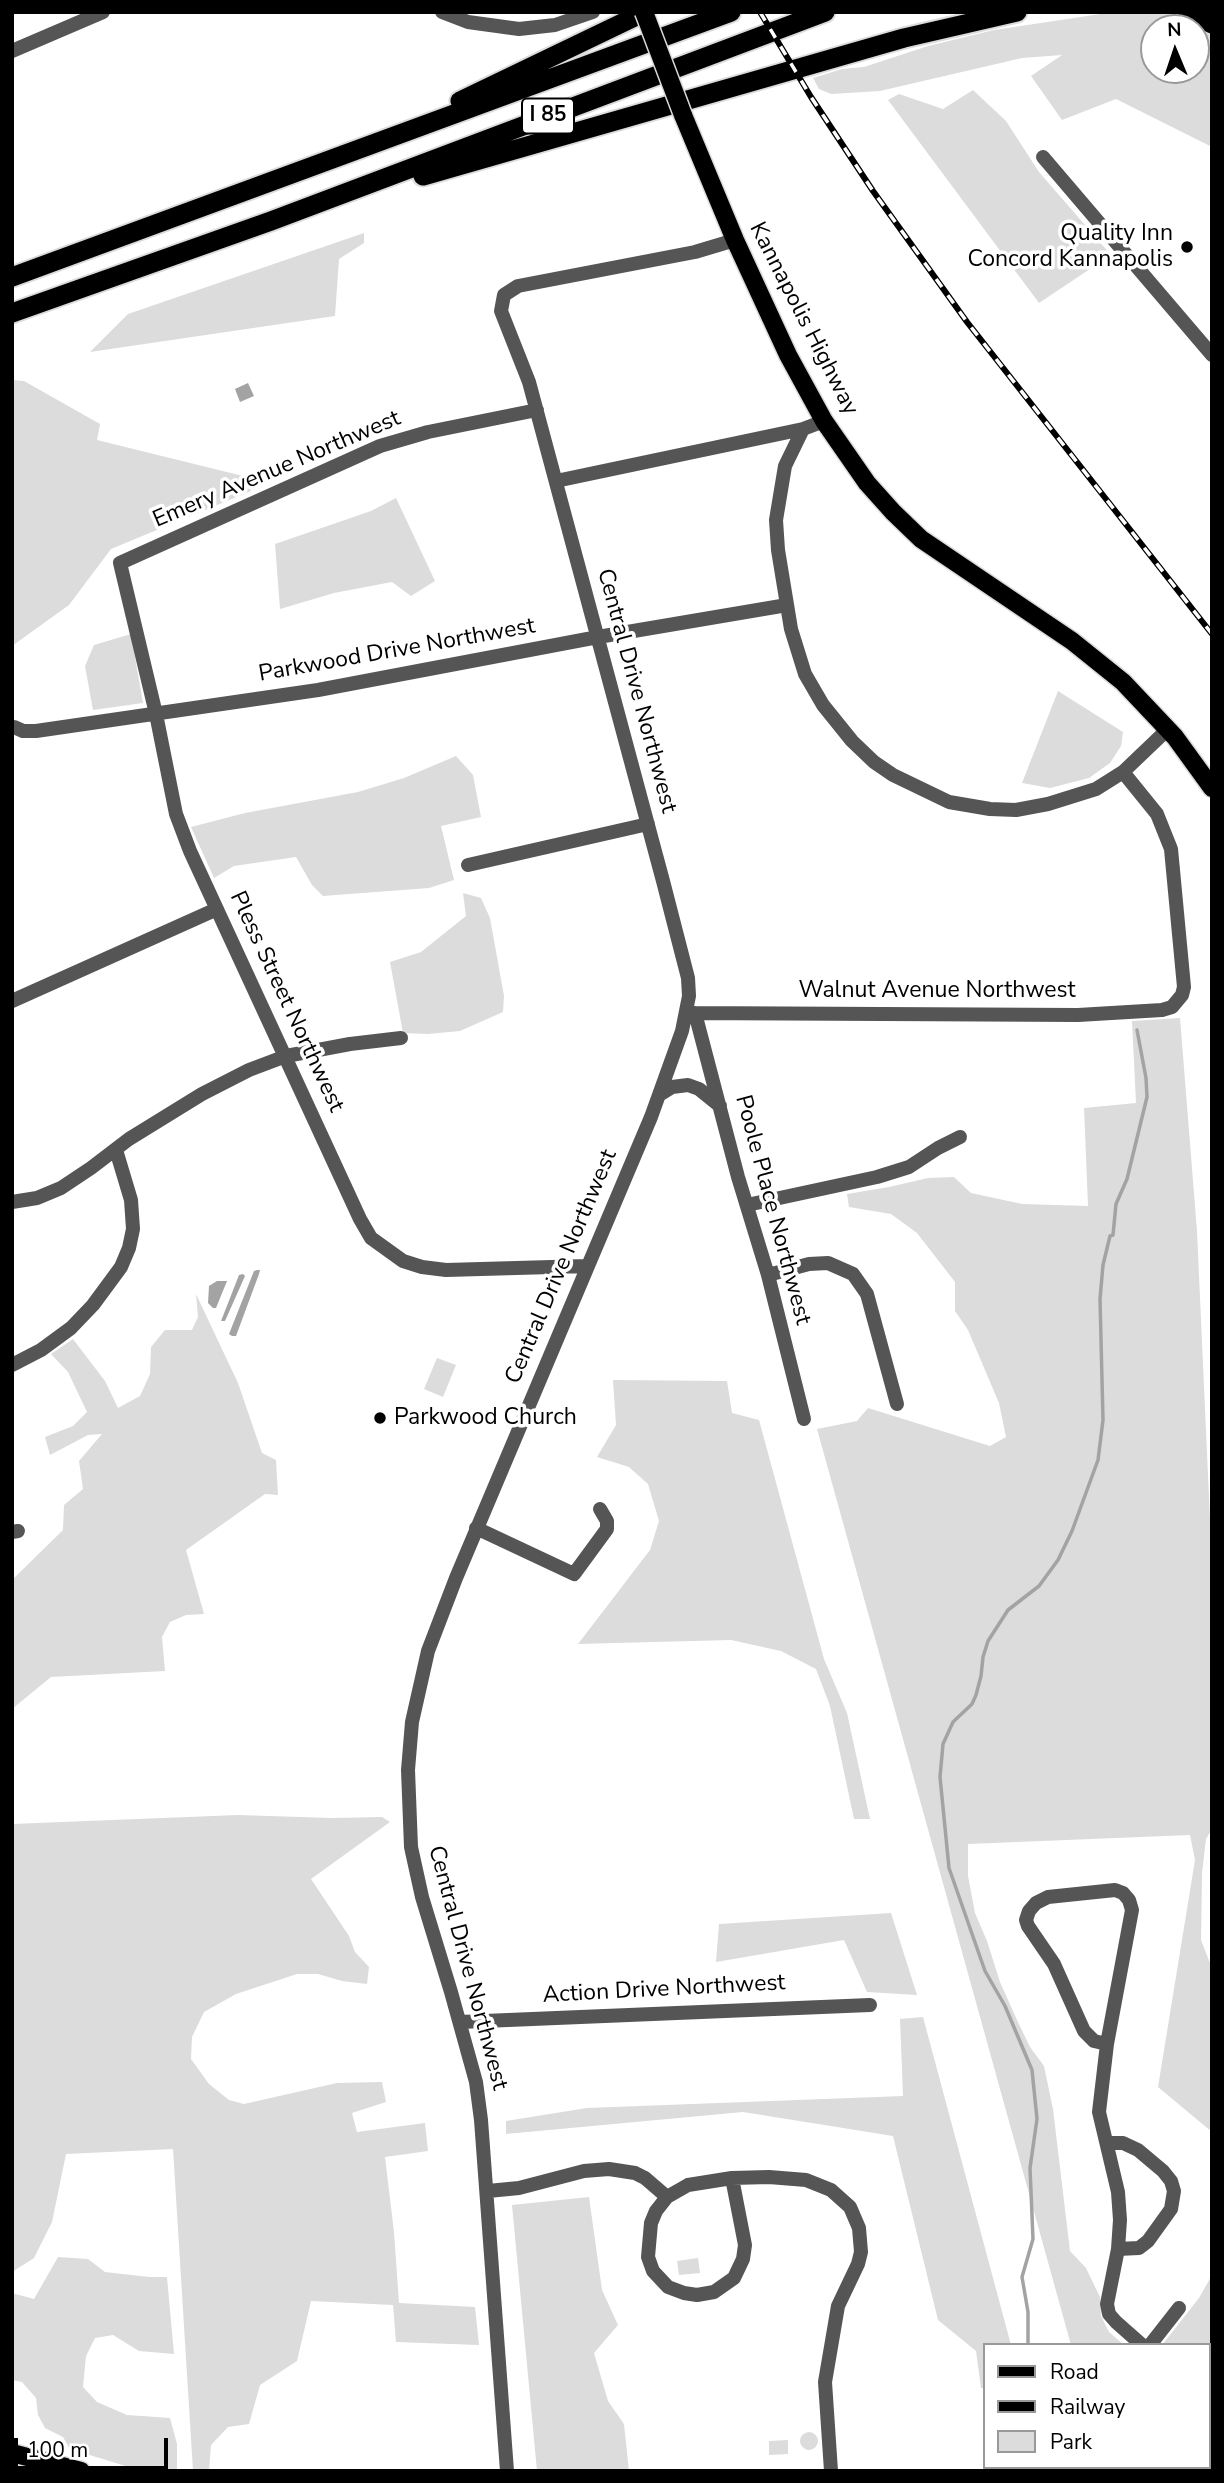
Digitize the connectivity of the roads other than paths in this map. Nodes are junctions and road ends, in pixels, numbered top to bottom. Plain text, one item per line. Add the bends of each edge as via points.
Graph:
1 (103, 12) edge
2 (442, 12) edge
3 (593, 12) edge
4 (644, 12) edge
5 (731, 12) edge
6 (825, 12) edge
7 (1017, 12) edge
8 (1188, 12) edge
9 (1212, 24) edge
10 (12, 51) edge
11 (351, 154) junction
12 (1043, 157) dead end
13 (271, 221) junction
14 (735, 240) junction
15 (12, 277) edge
16 (12, 313) edge
17 (1212, 355) edge
18 (537, 410) junction
19 (812, 426) junction
20 (556, 481) junction
21 (120, 563) joint
22 (787, 605) junction
23 (598, 638) junction
24 (156, 714) junction
25 (14, 727) edge
26 (1168, 729) junction
27 (1124, 772) junction
28 (1212, 788) edge
29 (648, 824) junction
30 (468, 865) dead end
31 (217, 909) junction
32 (12, 1001) edge
33 (691, 1013) junction
34 (401, 1038) dead end
35 (286, 1056) junction
36 (659, 1095) junction
37 (720, 1106) junction
38 (960, 1137) dead end
39 (116, 1150) junction
40 (12, 1202) edge
41 (747, 1205) junction
42 (587, 1266) junction
43 (768, 1275) junction
44 (12, 1365) edge
45 (897, 1404) dead end
46 (804, 1419) dead end
47 (600, 1508) dead end
48 (476, 1528) junction
49 (870, 2005) dead end
50 (460, 2022) junction
51 (1107, 2044) junction
52 (1107, 2143) junction
53 (732, 2178) junction
54 (488, 2191) junction
55 (667, 2197) junction
56 (1118, 2249) junction
57 (1179, 2308) dead end
58 (1140, 2343) edge
59 (1152, 2343) edge
60 (12, 2453) edge
61 (81, 2471) edge
62 (507, 2471) edge
63 (831, 2471) edge

1 - 10 street
2 - 3 street via 468,22 519,29 555,25
4 - 11 highway
4 - 14 main road, Kannapolis Highway, bridge
5 - 11 highway, I 85
6 - 13 highway, I 85
7 - 13 highway via 904,38
8 - 9 highway
11 - 15 highway, I 85
12 - 17 street
13 - 16 highway, I 85
14 - 18 street, Central Drive Northwest via 518,286 504,295 501,311
14 - 19 main road, Kannapolis Highway
18 - 20 street, Central Drive Northwest
18 - 21 street, Emery Avenue Northwest via 380,446
19 - 20 street
19 - 22 street via 785,466 776,520
19 - 26 main road, Kannapolis Highway via 907,527 1097,660
20 - 23 street, Central Drive Northwest
21 - 24 street, Pless Street Northwest
22 - 23 street, Parkwood Drive Northwest
22 - 27 street via 805,674 823,705 874,762 929,794 949,802 1016,810 1077,796
23 - 24 street, Parkwood Drive Northwest via 318,690
23 - 29 street, Central Drive Northwest
24 - 25 street, Parkwood Drive Northwest via 36,731
24 - 31 street, Pless Street Northwest via 176,814
26 - 27 street
26 - 28 main road, Kannapolis Highway
27 - 33 street, Walnut Avenue Northwest via 1157,814 1171,849 1184,987 1172,1007 1078,1015
29 - 30 street
29 - 33 street, Central Drive Northwest via 688,978
31 - 32 street
31 - 35 street, Pless Street Northwest
33 - 36 street, Central Drive Northwest
33 - 37 street, Poole Place Northwest
34 - 35 street
35 - 39 street via 202,1094
35 - 42 street, Pless Street Northwest via 360,1219 371,1238 394,1256 446,1270
36 - 37 street via 688,1085
36 - 42 street, Central Drive Northwest
37 - 41 street, Poole Place Northwest
38 - 41 street via 909,1167
39 - 40 street via 61,1188
39 - 44 street via 131,1200 133,1229 121,1267 71,1328
41 - 43 street, Poole Place Northwest
42 - 48 street, Central Drive Northwest
43 - 45 street via 828,1263 853,1273 867,1294
43 - 46 street, Poole Place Northwest
47 - 48 street via 607,1529 574,1574
48 - 50 street, Central Drive Northwest via 428,1651 412,1722 408,1770 411,1847
49 - 50 street, Action Drive Northwest
50 - 54 street, Central Drive Northwest via 475,2082
51 - 51 street via 1132,1910 1129,1900 1115,1890 1036,1903 1029,1911 1028,1926 1054,1964 1084,2031
51 - 52 street via 1099,2112
52 - 56 street via 1118,2192
52 - 56 street via 1123,2143 1138,2150 1164,2171 1174,2191 1171,2209 1148,2241 1139,2248
53 - 55 street via 688,2185
53 - 55 street via 745,2245 743,2259 734,2278 714,2292 684,2293 668,2287 653,2272 649,2233 656,2211
53 - 63 street via 814,2182 839,2196 855,2217 858,2264 838,2306 826,2374
54 - 55 street via 609,2169 635,2173
54 - 62 street, Central Drive Northwest
56 - 58 street via 1109,2314
57 - 59 street
60 - 61 main road

